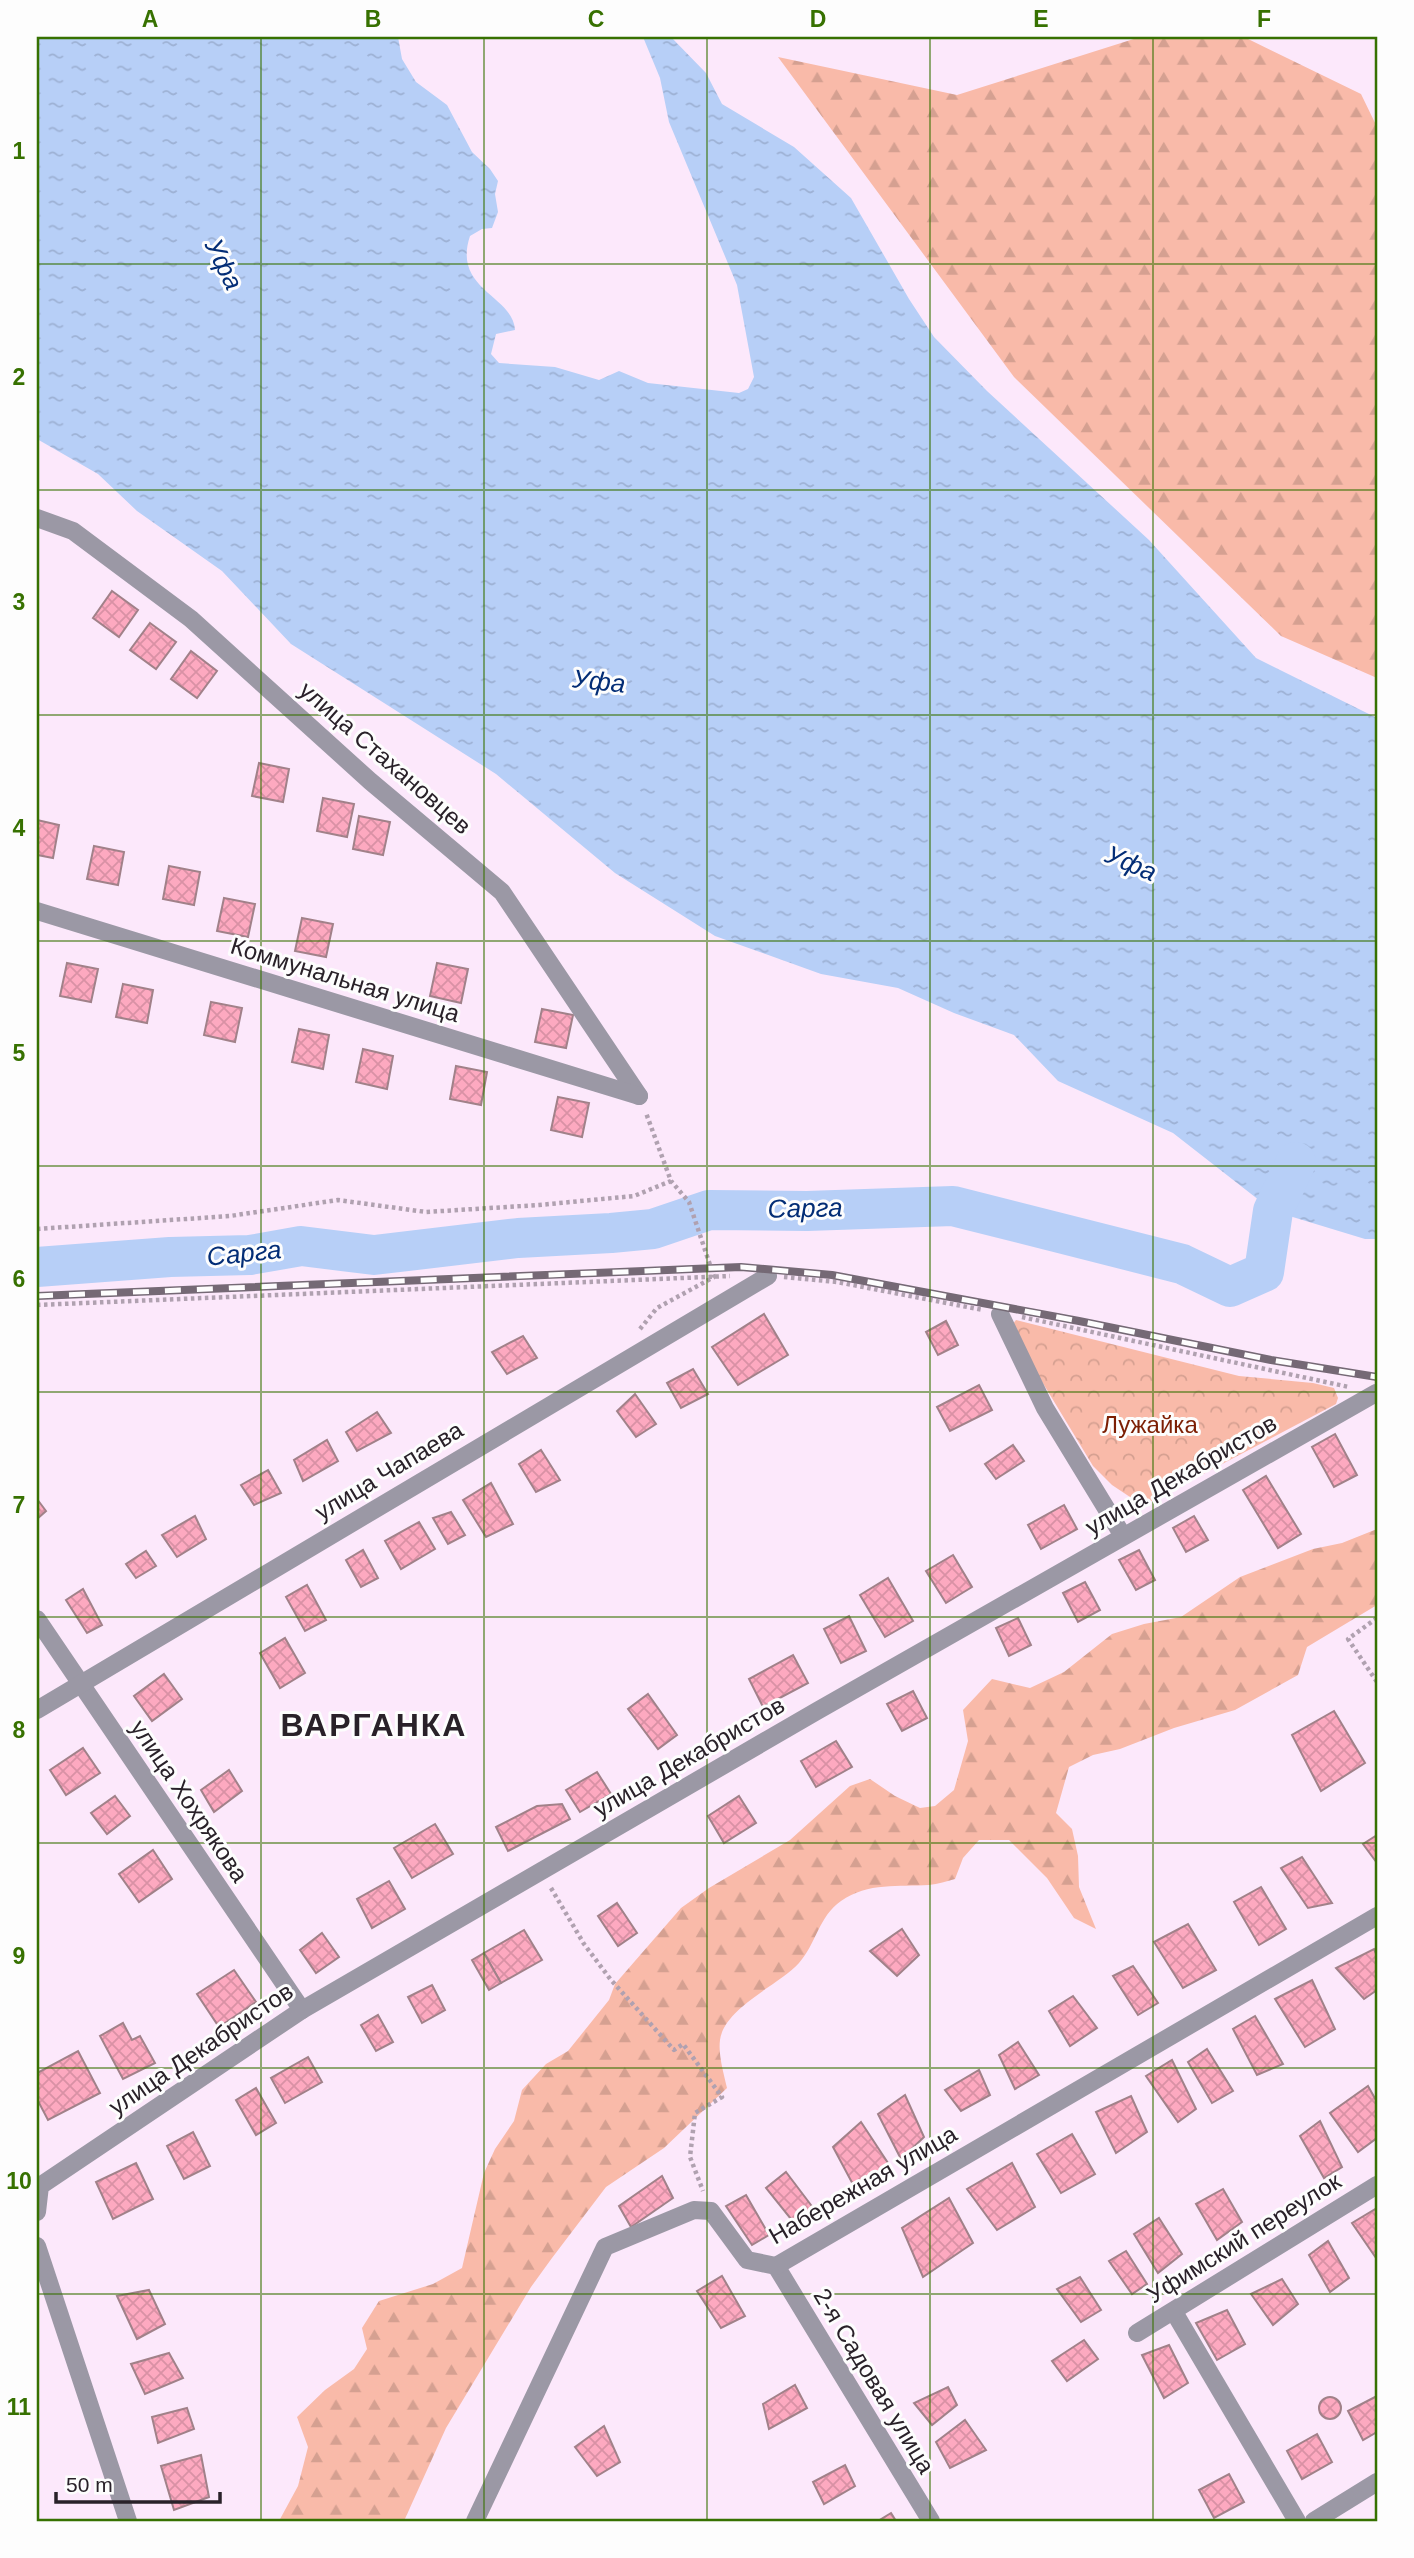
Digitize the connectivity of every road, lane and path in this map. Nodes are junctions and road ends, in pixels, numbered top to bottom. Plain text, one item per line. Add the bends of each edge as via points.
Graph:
1 (37, 518) edge
2 (37, 911) edge
3 (639, 1097) junction
4 (671, 1181) junction
5 (37, 1228) edge
6 (768, 1276) junction
7 (714, 1277) junction
8 (37, 1305) edge
9 (1000, 1314) junction
10 (639, 1329) dead end
11 (1376, 1392) edge
12 (1123, 1536) junction
13 (1377, 1618) edge
14 (37, 1619) edge
15 (1377, 1682) edge
16 (80, 1684) junction
17 (37, 1710) edge
18 (542, 1872) junction
19 (1377, 1916) edge
20 (302, 2010) junction
21 (1377, 2185) edge
22 (711, 2211) junction
23 (37, 2212) edge
24 (37, 2246) edge
25 (776, 2266) junction
26 (1174, 2312) junction
27 (1137, 2333) dead end
28 (1377, 2483) edge
29 (128, 2521) edge
30 (475, 2521) edge
31 (931, 2521) edge
32 (1297, 2521) edge
33 (1314, 2521) edge

1 - 3 street, улица Стахановцев via 74,531 191,619 370,781 502,892
2 - 3 street, Коммунальная улица
3 - 4 path
4 - 5 path via 635,1196 539,1205 426,1212 338,1200 230,1216
4 - 7 path via 689,1202
6 - 7 path
6 - 9 path via 837,1282
6 - 16 street, улица Чапаева
7 - 8 path
7 - 10 path via 657,1308
9 - 11 path
9 - 12 street via 1045,1408
11 - 12 street, улица Декабристов
12 - 18 street, улица Декабристов
13 - 15 path via 1348,1639
14 - 16 street, улица Хохрякова
16 - 17 street, улица Чапаева
16 - 20 street, улица Хохрякова
18 - 20 street, улица Декабристов
18 - 22 path via 611,1980 674,2050 683,2044 722,2097 695,2113 690,2157
19 - 25 street, Набережная улица
20 - 23 street, улица Декабристов via 40,2186
21 - 26 street, Уфимский переулок
22 - 25 street, Набережная улица via 747,2260
22 - 30 street via 694,2210 605,2247
24 - 29 street
25 - 31 street, 2-я Садовая улица
26 - 27 street, Уфимский переулок
26 - 32 street
28 - 33 street

